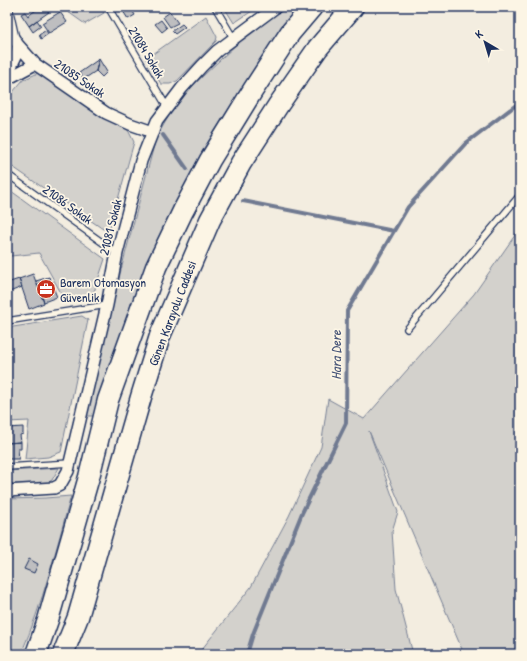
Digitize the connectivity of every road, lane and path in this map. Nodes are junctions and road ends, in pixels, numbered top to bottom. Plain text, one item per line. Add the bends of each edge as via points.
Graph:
1 (9, 7) edge
2 (108, 7) edge
3 (215, 7) edge
4 (276, 7) edge
5 (312, 7) edge
6 (353, 7) edge
7 (7, 28) edge
8 (234, 39) junction
9 (18, 45) junction
10 (35, 64) junction
11 (7, 75) edge
12 (7, 79) edge
13 (167, 107) junction
14 (153, 132) junction
15 (7, 174) edge
16 (520, 194) edge
17 (117, 253) junction
18 (107, 305) junction
19 (7, 321) edge
20 (407, 329) dead end
21 (70, 463) junction
22 (7, 467) edge
23 (7, 491) edge
24 (36, 654) edge
25 (63, 654) edge

1 - 9 lane
2 - 13 lane, 21084 Sokak
3 - 8 lane
4 - 8 street, 21081 Sokak
5 - 24 highway via 290,33 210,160 182,211 156,267 108,400 48,620
6 - 25 highway, Gönen Karayolu Caddesi via 318,48 279,104 241,163 210,220 160,336 78,617
7 - 9 street, 21085 Sokak
8 - 13 street, 21081 Sokak via 202,66
9 - 10 street, 21085 Sokak
9 - 11 street
10 - 12 street
10 - 14 street, 21085 Sokak via 106,113
13 - 14 street, 21081 Sokak
14 - 17 street, 21081 Sokak via 141,161
15 - 17 lane, 21086 Sokak
16 - 20 lane
17 - 18 street, 21081 Sokak
18 - 19 lane
18 - 21 street, 21081 Sokak
21 - 22 lane
21 - 23 street, 21081 Sokak via 64,479 54,488

